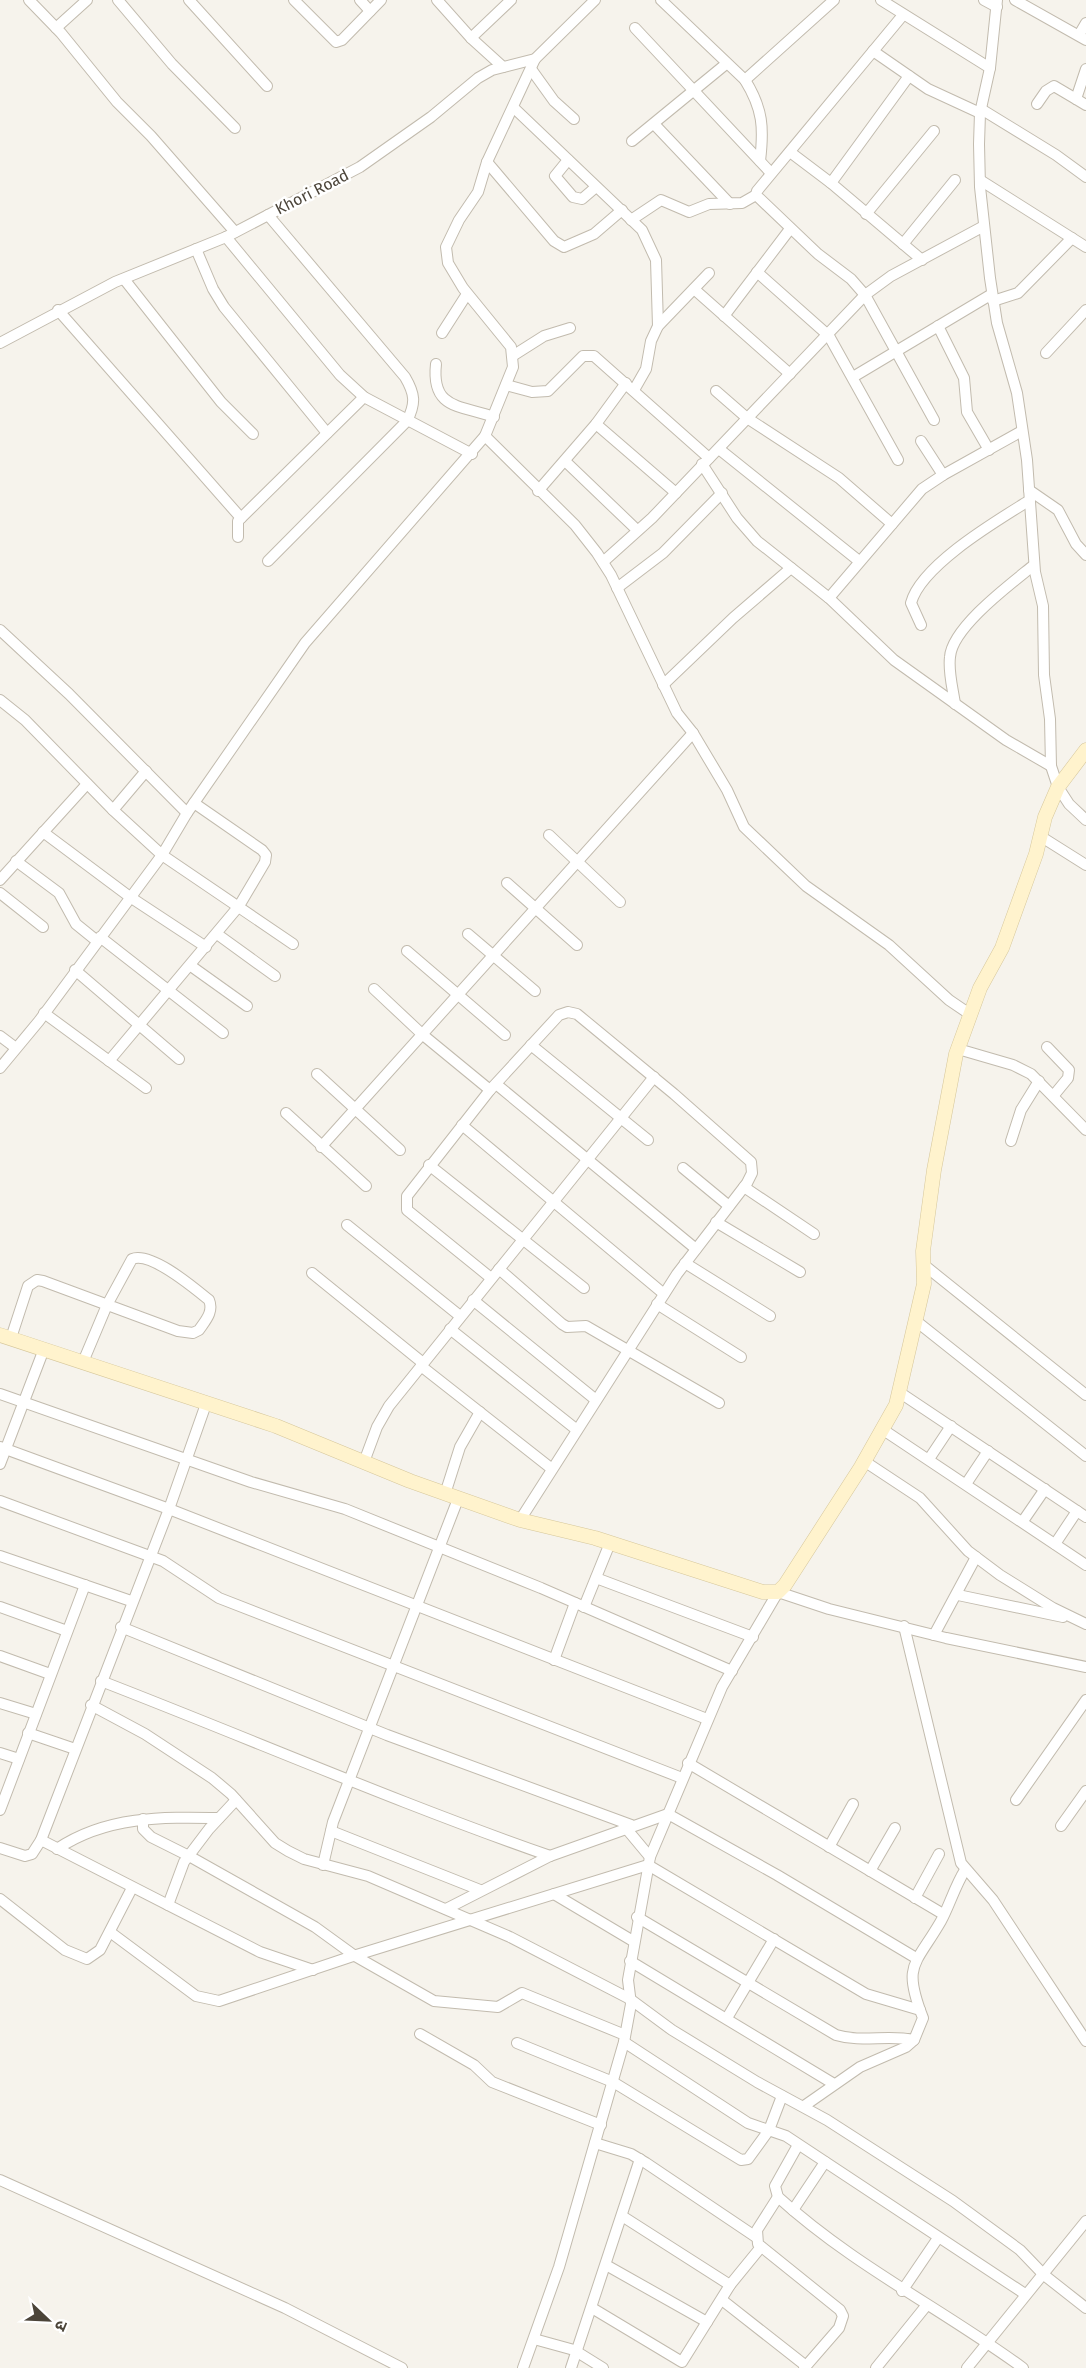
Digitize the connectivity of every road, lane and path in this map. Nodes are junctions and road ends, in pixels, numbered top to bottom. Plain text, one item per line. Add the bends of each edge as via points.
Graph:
1 (30, 0) edge
2 (87, 0) edge
3 (118, 0) edge
4 (190, 0) edge
5 (294, 0) edge
6 (360, 0) edge
7 (381, 0) edge
8 (437, 0) edge
9 (511, 0) edge
10 (595, 0) edge
11 (662, 0) edge
12 (834, 0) edge
13 (881, 0) edge
14 (984, 0) edge
15 (1016, 0) edge
16 (997, 4) edge
17 (370, 11) junction
18 (903, 15) junction
19 (1086, 23) edge
20 (56, 28) junction
21 (635, 28) dead end
22 (471, 38) junction
23 (1082, 38) edge
24 (873, 51) junction
25 (533, 64) junction
26 (726, 64) junction
27 (503, 67) junction
28 (990, 68) junction
29 (1086, 69) edge
30 (909, 76) junction
31 (746, 80) junction
32 (267, 86) dead end
33 (694, 92) junction
34 (1076, 99) junction
35 (1037, 104) dead end
36 (1086, 105) edge
37 (514, 108) junction
38 (981, 111) junction
39 (574, 119) dead end
40 (654, 124) junction
41 (235, 128) dead end
42 (934, 131) dead end
43 (632, 141) dead end
44 (790, 152) junction
45 (568, 160) junction
46 (760, 161) junction
47 (487, 162) junction
48 (771, 173) junction
49 (1086, 177) edge
50 (955, 180) dead end
51 (980, 180) junction
52 (831, 183) junction
53 (596, 187) junction
54 (756, 195) junction
55 (730, 204) junction
56 (621, 210) junction
57 (866, 214) junction
58 (268, 215) junction
59 (632, 220) junction
60 (984, 226) junction
61 (790, 229) junction
62 (231, 234) junction
63 (1072, 238) junction
64 (903, 244) junction
65 (1086, 247) edge
66 (196, 249) junction
67 (922, 260) junction
68 (757, 272) junction
69 (709, 273) dead end
70 (124, 279) junction
71 (694, 289) junction
72 (467, 294) junction
73 (865, 295) junction
74 (993, 298) junction
75 (58, 310) junction
76 (724, 316) junction
77 (1084, 316) edge
78 (658, 326) junction
79 (938, 326) junction
80 (570, 328) dead end
81 (442, 333) dead end
82 (829, 336) junction
83 (0, 343) edge
84 (896, 351) junction
85 (1046, 353) dead end
86 (514, 356) junction
87 (436, 364) dead end
88 (790, 374) junction
89 (853, 376) junction
90 (506, 385) junction
91 (630, 386) junction
92 (716, 391) dead end
93 (364, 397) junction
94 (494, 417) junction
95 (747, 418) junction
96 (934, 420) dead end
97 (407, 421) junction
98 (596, 424) junction
99 (1022, 431) junction
100 (327, 433) junction
101 (252, 434) dead end
102 (485, 436) junction
103 (921, 441) dead end
104 (719, 449) junction
105 (989, 450) junction
106 (472, 454) junction
107 (898, 460) dead end
108 (565, 461) junction
109 (706, 461) junction
110 (943, 475) junction
111 (538, 490) junction
112 (676, 493) junction
113 (722, 493) junction
114 (1030, 495) junction
115 (241, 518) junction
116 (892, 524) junction
117 (637, 530) junction
118 (238, 537) dead end
119 (1086, 555) edge
120 (268, 561) dead end
121 (859, 561) junction
122 (603, 562) junction
123 (1034, 565) junction
124 (791, 568) junction
125 (617, 588) junction
126 (829, 598) junction
127 (921, 625) dead end
128 (0, 630) edge
129 (663, 685) junction
130 (0, 700) edge
131 (956, 704) junction
132 (693, 733) junction
133 (1086, 750) edge
134 (1051, 766) junction
135 (146, 771) junction
136 (87, 784) junction
137 (1058, 787) junction
138 (194, 803) junction
139 (113, 810) junction
140 (187, 813) junction
141 (1086, 820) edge
142 (42, 832) junction
143 (549, 835) dead end
144 (1040, 836) junction
145 (162, 855) junction
146 (16, 861) junction
147 (576, 862) junction
148 (1086, 865) edge
149 (0, 880) edge
150 (507, 883) dead end
151 (0, 893) edge
152 (130, 897) junction
153 (620, 902) dead end
154 (239, 906) junction
155 (536, 908) junction
156 (43, 927) dead end
157 (217, 934) junction
158 (468, 934) dead end
159 (98, 939) junction
160 (293, 944) dead end
161 (577, 945) dead end
162 (206, 947) junction
163 (407, 951) dead end
164 (493, 957) junction
165 (190, 966) junction
166 (75, 970) junction
167 (275, 976) dead end
168 (374, 989) dead end
169 (535, 991) dead end
170 (169, 992) junction
171 (458, 995) junction
172 (247, 1006) dead end
173 (44, 1013) junction
174 (970, 1015) junction
175 (141, 1024) junction
176 (223, 1033) dead end
177 (423, 1035) junction
178 (505, 1035) dead end
179 (0, 1036) edge
180 (531, 1045) junction
181 (1047, 1047) dead end
182 (16, 1048) junction
183 (958, 1049) junction
184 (179, 1059) dead end
185 (109, 1061) junction
186 (0, 1068) edge
187 (317, 1074) dead end
188 (654, 1077) junction
189 (1039, 1081) junction
190 (493, 1087) junction
191 (146, 1088) dead end
192 (1054, 1095) junction
193 (355, 1110) junction
194 (286, 1113) dead end
195 (622, 1118) junction
196 (462, 1125) junction
197 (1086, 1130) edge
198 (648, 1140) dead end
199 (1011, 1141) dead end
200 (321, 1147) junction
201 (400, 1150) dead end
202 (590, 1158) junction
203 (429, 1165) junction
204 (683, 1168) dead end
205 (366, 1186) dead end
206 (744, 1187) junction
207 (552, 1203) junction
208 (729, 1206) junction
209 (716, 1222) junction
210 (347, 1225) dead end
211 (814, 1234) dead end
212 (523, 1239) junction
213 (696, 1249) junction
214 (685, 1263) junction
215 (924, 1265) junction
216 (499, 1269) junction
217 (800, 1272) dead end
218 (312, 1273) dead end
219 (491, 1278) junction
220 (584, 1288) dead end
221 (664, 1294) junction
222 (473, 1300) junction
223 (657, 1304) junction
224 (107, 1305) junction
225 (460, 1316) junction
226 (770, 1316) dead end
227 (916, 1321) junction
228 (450, 1329) junction
229 (5, 1337) edge
230 (44, 1349) junction
231 (627, 1351) junction
232 (741, 1357) dead end
233 (83, 1362) junction
234 (422, 1364) junction
235 (900, 1392) junction
236 (0, 1394) edge
237 (1086, 1395) edge
238 (596, 1400) junction
239 (24, 1402) junction
240 (719, 1403) dead end
241 (206, 1404) junction
242 (480, 1412) junction
243 (951, 1426) junction
244 (882, 1429) junction
245 (576, 1430) junction
246 (3, 1448) edge
247 (988, 1451) junction
248 (1086, 1456) edge
249 (186, 1459) junction
250 (929, 1460) junction
251 (864, 1461) junction
252 (364, 1462) junction
253 (0, 1464) edge
254 (552, 1469) junction
255 (966, 1484) junction
256 (1045, 1489) junction
257 (452, 1496) junction
258 (0, 1501) edge
259 (169, 1509) junction
260 (1082, 1514) edge
261 (520, 1520) junction
262 (1023, 1521) junction
263 (610, 1543) junction
264 (1055, 1544) junction
265 (439, 1547) junction
266 (0, 1556) edge
267 (149, 1556) junction
268 (976, 1557) junction
269 (1086, 1565) edge
270 (596, 1578) junction
271 (85, 1585) junction
272 (778, 1592) junction
273 (958, 1595) junction
274 (131, 1601) junction
275 (415, 1605) junction
276 (580, 1605) junction
277 (0, 1607) edge
278 (1081, 1622) edge
279 (904, 1626) junction
280 (121, 1628) junction
281 (67, 1630) junction
282 (934, 1635) junction
283 (753, 1637) junction
284 (0, 1656) edge
285 (554, 1660) junction
286 (393, 1665) junction
287 (1086, 1666) edge
288 (732, 1671) junction
289 (50, 1674) junction
290 (101, 1681) junction
291 (1086, 1700) edge
292 (0, 1703) edge
293 (91, 1705) junction
294 (36, 1714) junction
295 (707, 1719) junction
296 (369, 1728) junction
297 (28, 1733) junction
298 (75, 1749) junction
299 (0, 1753) edge
300 (19, 1759) junction
301 (688, 1763) junction
302 (682, 1778) junction
303 (349, 1782) junction
304 (1086, 1791) edge
305 (236, 1800) junction
306 (1016, 1800) dead end
307 (854, 1804) dead end
308 (1, 1806) edge
309 (1082, 1806) edge
310 (668, 1814) junction
311 (219, 1818) junction
312 (143, 1819) junction
313 (628, 1826) junction
314 (1061, 1826) dead end
315 (895, 1828) dead end
316 (330, 1830) junction
317 (41, 1840) junction
318 (829, 1847) junction
319 (0, 1848) edge
320 (57, 1849) junction
321 (939, 1854) dead end
322 (189, 1856) junction
323 (550, 1856) junction
324 (649, 1861) junction
325 (323, 1865) junction
326 (965, 1870) junction
327 (870, 1871) junction
328 (132, 1888) junction
329 (480, 1890) junction
330 (554, 1894) junction
331 (915, 1898) junction
332 (0, 1899) edge
333 (168, 1905) junction
334 (446, 1909) junction
335 (943, 1914) junction
336 (638, 1917) junction
337 (468, 1920) junction
338 (110, 1932) junction
339 (774, 1939) junction
340 (633, 1941) junction
341 (354, 1956) junction
342 (916, 1958) junction
343 (630, 1961) junction
344 (313, 1970) junction
345 (749, 1982) junction
346 (630, 1999) junction
347 (920, 2010) junction
348 (727, 2018) junction
349 (420, 2034) dead end
350 (625, 2038) junction
351 (914, 2040) junction
352 (1086, 2041) edge
353 (517, 2043) dead end
354 (613, 2082) junction
355 (834, 2084) junction
356 (782, 2096) junction
357 (804, 2106) junction
358 (601, 2124) junction
359 (768, 2130) junction
360 (595, 2143) junction
361 (798, 2145) junction
362 (640, 2159) junction
363 (825, 2162) junction
364 (0, 2180) edge
365 (778, 2197) junction
366 (793, 2210) junction
367 (622, 2216) junction
368 (1086, 2221) edge
369 (938, 2238) junction
370 (758, 2242) junction
371 (606, 2265) junction
372 (1044, 2274) junction
373 (730, 2285) junction
374 (902, 2290) junction
375 (1026, 2294) junction
376 (722, 2300) junction
377 (926, 2306) junction
378 (592, 2308) junction
379 (1086, 2308) edge
380 (707, 2322) junction
381 (534, 2339) junction
382 (987, 2342) junction
383 (577, 2352) junction
384 (805, 2367) edge
385 (402, 2368) edge
386 (523, 2368) edge
387 (571, 2368) edge
388 (603, 2368) edge
389 (876, 2368) edge
390 (967, 2368) edge
391 (1023, 2368) edge

1 - 20 street
2 - 20 street
3 - 41 street via 172,64
4 - 32 street
5 - 17 street via 336,42
6 - 17 street
7 - 17 street
8 - 22 street
9 - 22 street
10 - 25 street
11 - 26 street
12 - 31 street
13 - 18 street
14 - 16 street
15 - 23 street
16 - 28 street
18 - 24 street
18 - 28 street
19 - 23 street
20 - 62 street via 117,102 151,135
21 - 33 street
22 - 27 street
24 - 30 street
24 - 44 street
25 - 27 street, Khori Road
25 - 37 street
25 - 39 street via 554,101
26 - 31 street
26 - 33 street
27 - 58 street, Khori Road via 478,78 360,167
28 - 38 street
29 - 34 street
30 - 38 street via 950,101
30 - 52 street
31 - 46 street via 758,100 762,117
33 - 40 street
33 - 46 street
34 - 35 street via 1054,86
34 - 36 street
37 - 45 street
37 - 47 street
38 - 49 street
38 - 51 street
40 - 43 street
40 - 55 street
42 - 57 street
44 - 48 street
44 - 52 street
45 - 53 street
45 - 53 street via 555,176 573,197 582,200
46 - 48 street
47 - 56 street via 554,241 564,247 594,234
47 - 72 street via 478,192 446,247 448,263
48 - 54 street
50 - 64 street
51 - 60 street
51 - 63 street
52 - 57 street
53 - 56 street
54 - 55 street
54 - 61 street
55 - 59 street via 709,204 689,212 661,200
56 - 59 street
57 - 64 street
58 - 62 street, Khori Road
58 - 97 street via 405,377 415,394
59 - 78 street via 642,230 656,260
60 - 67 street
60 - 74 street
61 - 68 street
61 - 73 street
62 - 66 street, Khori Road
62 - 93 street via 340,375
63 - 65 street
63 - 74 street via 1018,293
64 - 67 street
66 - 70 street, Khori Road
66 - 100 street via 224,307
67 - 73 street
68 - 76 street
68 - 82 street
69 - 71 street
70 - 75 street, Khori Road
70 - 101 street via 221,402
71 - 76 street
71 - 78 street
72 - 81 street
72 - 86 street via 506,339
73 - 82 street
73 - 84 street
74 - 79 street
74 - 99 street via 1010,361
75 - 83 street, Khori Road
75 - 115 street
76 - 88 street
77 - 85 street
78 - 91 street via 646,369
79 - 84 street
79 - 105 street via 964,378 967,412
80 - 86 street via 544,336
82 - 88 street
82 - 89 street
84 - 89 street
84 - 96 street
86 - 90 street
87 - 94 street via 437,392 455,407
88 - 95 street
89 - 107 street
90 - 91 street via 532,392 548,391 589,354 601,359
90 - 94 street
91 - 98 street
91 - 109 street
92 - 95 street
93 - 97 street
93 - 100 street
94 - 102 street
95 - 104 street
95 - 116 street via 839,478
97 - 106 street
97 - 120 street
98 - 108 street
98 - 112 street
99 - 105 street
99 - 114 street
100 - 115 street
102 - 106 street
102 - 111 street
103 - 110 street
104 - 109 street
104 - 121 street
105 - 110 street
106 - 138 street via 305,643
108 - 111 street
108 - 117 street
109 - 112 street
109 - 113 street
110 - 116 street via 922,489
111 - 122 street via 575,525
112 - 117 street
113 - 124 street via 746,530
113 - 125 street via 663,553
114 - 119 street via 1058,510
114 - 123 street
114 - 127 street via 964,543 922,584 911,603
115 - 118 street via 236,526
116 - 121 street
117 - 122 street
121 - 126 street
122 - 125 street
123 - 131 street via 994,597 954,644 950,661
123 - 134 street via 1043,606
124 - 126 street
124 - 129 street
125 - 129 street
126 - 131 street via 894,660
128 - 135 street
129 - 132 street
130 - 136 street
131 - 134 street via 1030,756
132 - 147 street
132 - 174 street via 744,827 806,886 889,945
133 - 137 street
134 - 137 street
135 - 139 street
135 - 140 street
136 - 139 street
136 - 142 street
137 - 141 street via 1068,804
137 - 144 street
138 - 140 street
138 - 154 street via 266,855 260,873
139 - 145 street
140 - 145 street
142 - 146 street
142 - 152 street
143 - 147 street
144 - 148 street
144 - 174 street via 1002,948
145 - 152 street
145 - 154 street
146 - 149 street
146 - 159 street via 59,893 76,924
147 - 153 street
147 - 155 street
150 - 155 street
151 - 156 street
152 - 159 street
152 - 162 street
154 - 157 street
154 - 160 street
155 - 161 street
155 - 164 street
157 - 162 street
157 - 167 street
158 - 164 street
159 - 166 street
159 - 170 street
162 - 165 street
163 - 171 street
164 - 169 street
164 - 171 street
165 - 170 street
165 - 172 street
166 - 173 street
166 - 175 street
168 - 177 street
170 - 175 street
170 - 176 street
171 - 177 street
171 - 178 street
173 - 182 street
173 - 185 street
174 - 183 street
175 - 184 street
175 - 185 street
177 - 190 street
177 - 193 street
179 - 182 street
180 - 188 street via 559,1015 578,1014
180 - 190 street
180 - 195 street
181 - 192 street via 1070,1070
182 - 186 street
183 - 189 street via 1013,1065
183 - 215 street via 934,1170
185 - 191 street
187 - 193 street
188 - 195 street
188 - 206 street via 751,1161 752,1173
189 - 192 street
189 - 199 street via 1021,1110
190 - 196 street
190 - 202 street
192 - 197 street
193 - 200 street
193 - 201 street
194 - 200 street
195 - 198 street
195 - 202 street
196 - 203 street
196 - 207 street
200 - 205 street
202 - 207 street
202 - 213 street
203 - 212 street
203 - 219 street via 410,1188 407,1209
204 - 208 street
206 - 208 street
206 - 211 street
207 - 212 street
207 - 221 street
208 - 209 street
209 - 213 street
209 - 217 street
210 - 225 street
212 - 216 street
212 - 220 street
213 - 214 street
214 - 221 street
214 - 226 street
215 - 227 street
215 - 237 street
216 - 219 street
216 - 231 street via 561,1324 586,1326
218 - 234 street
219 - 222 street
221 - 223 street
222 - 225 street
222 - 238 street
223 - 231 street
223 - 232 street
224 - 224 street via 127,1265 136,1257 174,1274 211,1304 207,1318 193,1333
224 - 229 street via 43,1281 32,1282
224 - 233 street
225 - 228 street
227 - 235 street
227 - 248 street
228 - 234 street
228 - 245 street
229 - 230 street
230 - 233 street
230 - 239 street
231 - 238 street
231 - 240 street
233 - 241 street
234 - 242 street
234 - 252 street via 389,1406
235 - 243 street
235 - 244 street
236 - 239 street
238 - 245 street
239 - 246 street
239 - 249 street
241 - 249 street
241 - 252 street via 276,1426
242 - 254 street
242 - 257 street via 460,1447
243 - 247 street
243 - 250 street
244 - 250 street
244 - 251 street
245 - 254 street
246 - 253 street
246 - 259 street
247 - 255 street
247 - 256 street
249 - 259 street
249 - 265 street via 345,1509
250 - 255 street
251 - 268 street via 920,1498
251 - 272 street
252 - 257 street
254 - 261 street
255 - 262 street
256 - 260 street
256 - 262 street
257 - 261 street
257 - 265 street
258 - 267 street
259 - 267 street
259 - 275 street
260 - 264 street
261 - 263 street
262 - 264 street
263 - 270 street
263 - 272 street via 736,1584
264 - 269 street
265 - 275 street
265 - 276 street
266 - 271 street
267 - 274 street
267 - 286 street via 174,1567 219,1598
268 - 273 street
268 - 278 street
270 - 276 street
270 - 283 street
271 - 274 street
271 - 281 street
272 - 279 street via 829,1609
272 - 283 street
273 - 278 street
273 - 282 street
274 - 280 street
275 - 285 street
275 - 286 street
276 - 285 street
276 - 288 street
277 - 281 street
279 - 282 street
279 - 326 street via 955,1844
280 - 290 street
280 - 296 street
281 - 289 street
282 - 287 street
283 - 288 street
284 - 289 street
285 - 295 street
286 - 296 street
286 - 302 street
288 - 295 street
289 - 294 street
290 - 293 street
290 - 303 street via 250,1738
291 - 306 street
292 - 294 street
293 - 298 street
293 - 305 street via 145,1734 212,1778
294 - 297 street
295 - 301 street
296 - 303 street
296 - 313 street
297 - 298 street
297 - 300 street
298 - 317 street
299 - 300 street
300 - 308 street
301 - 302 street
301 - 318 street
302 - 310 street
303 - 316 street
303 - 323 street
304 - 309 street
305 - 311 street
305 - 325 street via 275,1843
307 - 318 street
309 - 314 street
310 - 313 street
310 - 324 street
310 - 342 street
311 - 312 street
311 - 322 street
312 - 320 street via 110,1824 74,1837
312 - 322 street via 143,1828 151,1838
313 - 323 street
313 - 324 street
315 - 327 street
316 - 325 street
316 - 329 street
317 - 319 street via 32,1854 25,1856
317 - 320 street
318 - 327 street
320 - 328 street
321 - 331 street
322 - 333 street
322 - 341 street via 331,1937
323 - 329 street
324 - 330 street
324 - 336 street
324 - 339 street
325 - 334 street via 368,1876
326 - 335 street
326 - 352 street via 993,1900
327 - 331 street
328 - 333 street
328 - 338 street
329 - 334 street
330 - 337 street
330 - 340 street
331 - 335 street
332 - 338 street via 41,1933 81,1958 94,1956
333 - 344 street via 260,1953
334 - 337 street
335 - 342 street
336 - 340 street
336 - 345 street
337 - 341 street
337 - 346 street via 510,1937
338 - 344 street via 181,1985 211,2001
339 - 345 street
339 - 347 street via 866,1994
340 - 343 street
341 - 344 street
341 - 350 street via 434,2001 498,2007 522,1993
342 - 347 street via 911,1981
343 - 346 street
343 - 348 street
345 - 348 street
345 - 351 street via 836,2036
346 - 350 street
346 - 356 street via 672,2030
347 - 351 street via 923,2018
348 - 355 street
349 - 358 street via 474,2065 492,2082
350 - 354 street
350 - 359 street via 748,2123
351 - 355 street via 906,2048 860,2067
353 - 354 street
354 - 358 street
354 - 359 street via 734,2158 748,2159
355 - 357 street
356 - 357 street
356 - 359 street
357 - 372 street via 953,2201 1020,2250
358 - 360 street
359 - 361 street
360 - 362 street
360 - 381 street
361 - 363 street
361 - 365 street via 775,2186
362 - 367 street
362 - 370 street
363 - 366 street
363 - 369 street
364 - 385 street via 285,2308
365 - 366 street
365 - 370 street via 757,2230
366 - 374 street via 853,2258
367 - 371 street
367 - 373 street
368 - 372 street
369 - 374 street
369 - 375 street
370 - 373 street
370 - 384 street via 843,2316 839,2328
371 - 378 street
371 - 380 street
372 - 375 street
372 - 379 street
373 - 376 street
374 - 377 street
375 - 382 street
376 - 380 street
376 - 384 street
377 - 382 street
377 - 389 street
378 - 380 street via 682,2362
378 - 383 street
381 - 383 street
381 - 386 street
382 - 390 street
382 - 391 street
383 - 387 street
383 - 388 street

